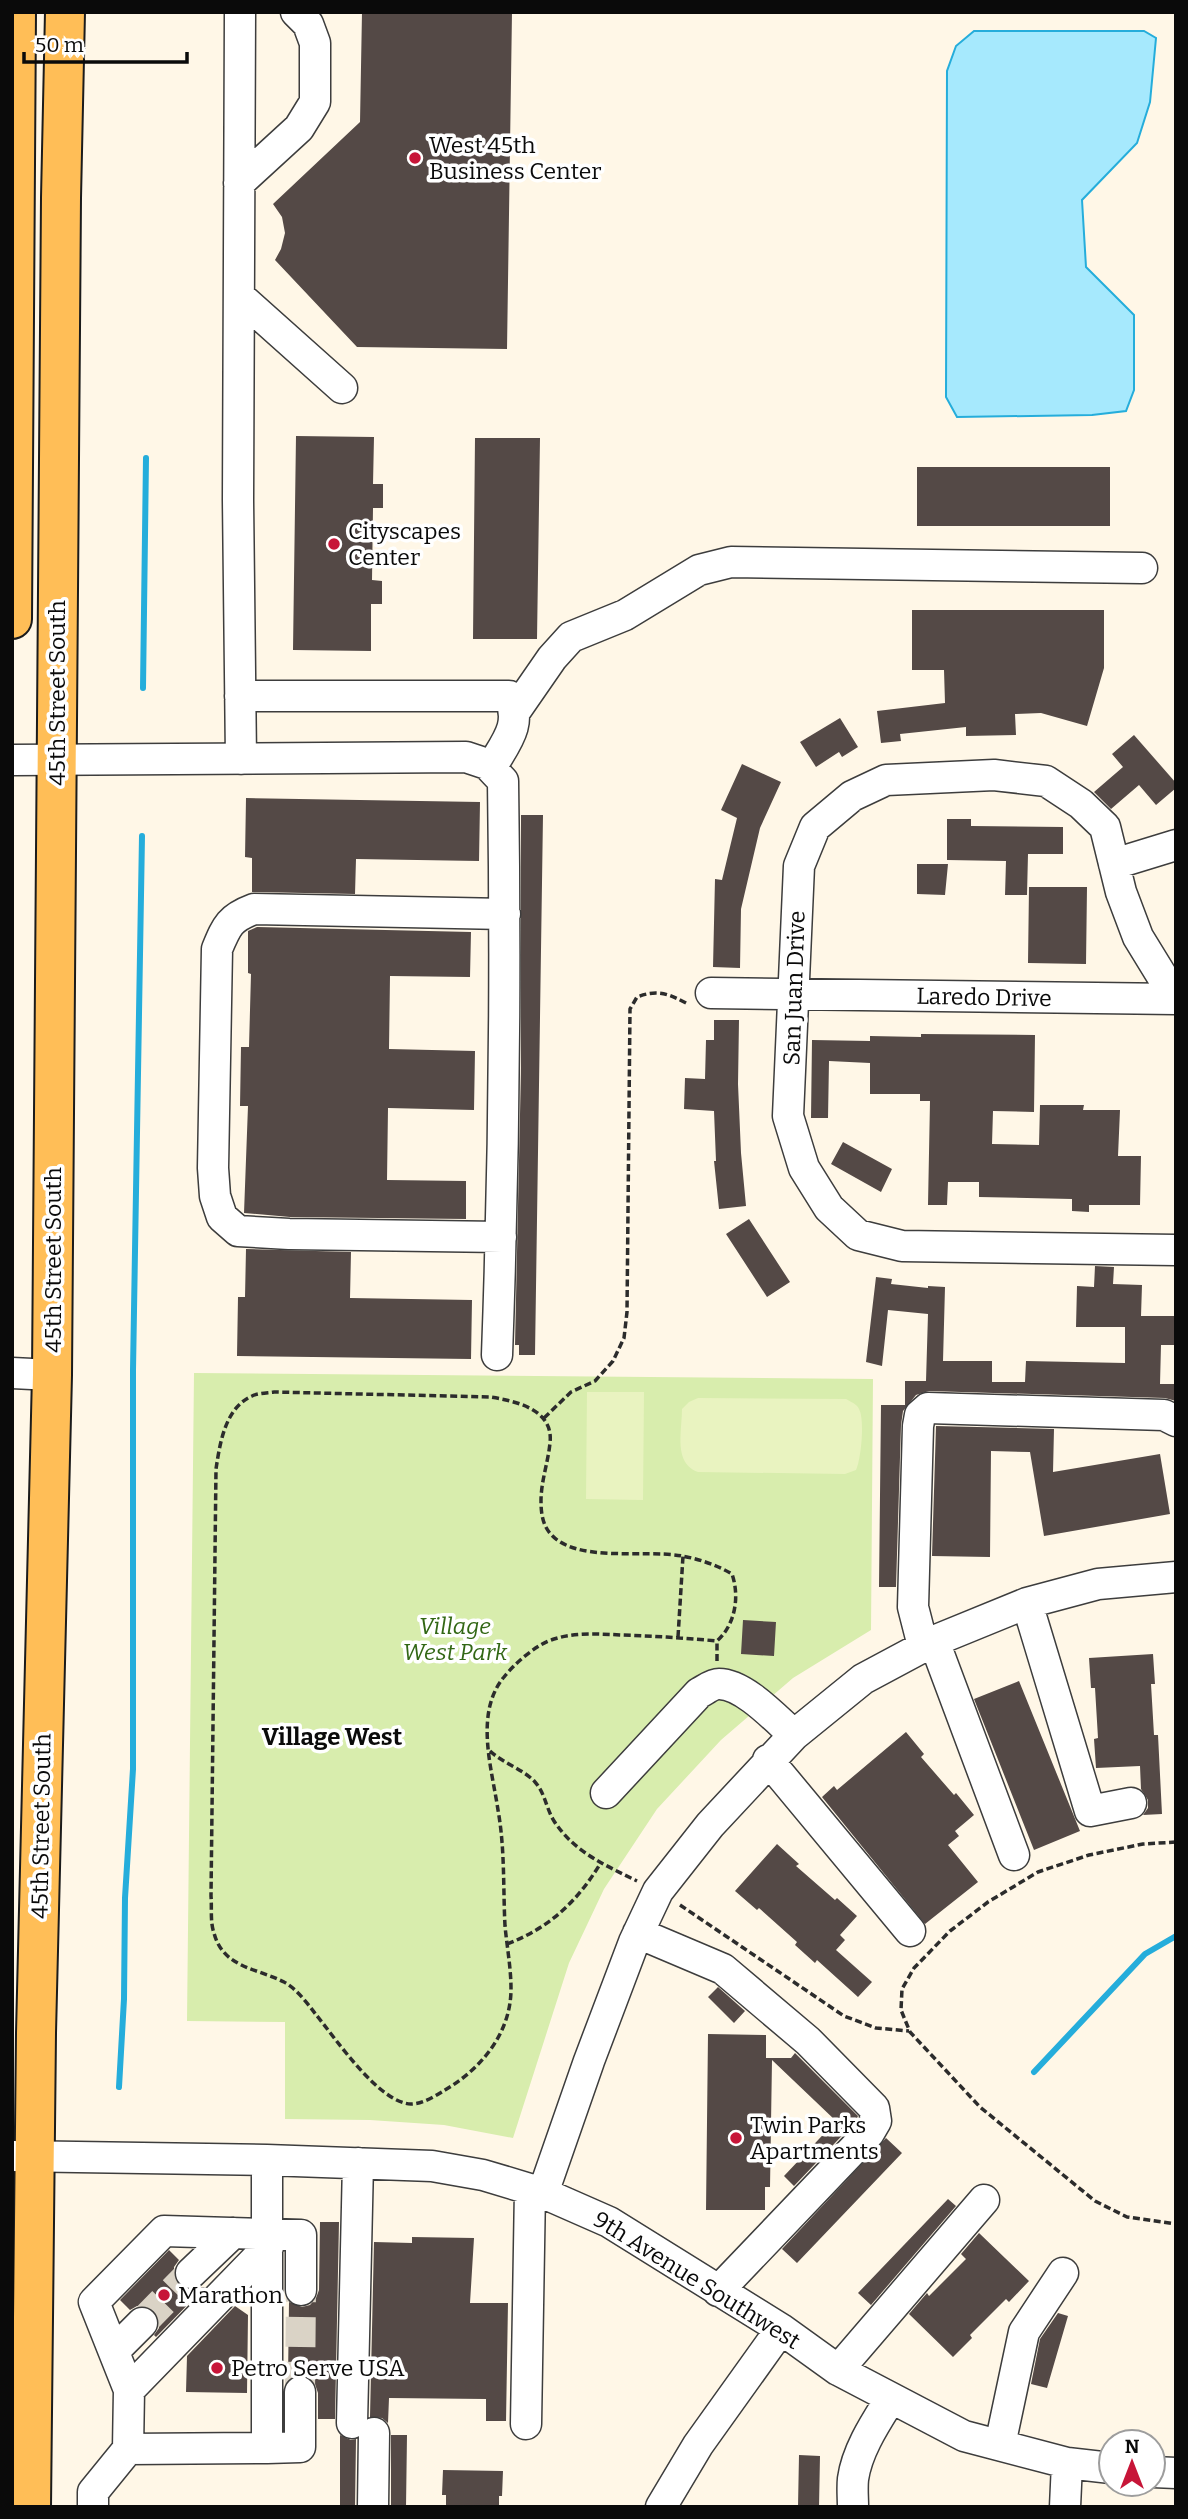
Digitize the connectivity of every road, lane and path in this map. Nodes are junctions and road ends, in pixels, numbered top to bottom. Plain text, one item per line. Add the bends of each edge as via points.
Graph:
1 (16, 12) edge
2 (65, 12) edge
3 (240, 12) edge
4 (296, 12) edge
5 (239, 183) junction
6 (239, 296) junction
7 (342, 388) dead end
8 (13, 496) edge
9 (1142, 568) dead end
10 (12, 619) edge
11 (240, 696) junction
12 (516, 710) junction
13 (241, 759) junction
14 (12, 760) edge
15 (56, 760) junction
16 (491, 768) junction
17 (1176, 845) edge
18 (1114, 863) junction
19 (505, 914) junction
20 (711, 993) joint
21 (793, 995) junction
22 (1176, 999) edge
23 (501, 1237) junction
24 (1176, 1250) edge
25 (497, 1355) dead end
26 (12, 1373) edge
27 (52, 1375) junction
28 (544, 1418) junction
29 (1176, 1421) edge
30 (683, 1556) junction
31 (1176, 1577) edge
32 (1027, 1603) junction
33 (678, 1637) junction
34 (928, 1643) junction
35 (794, 1735) junction
36 (489, 1750) junction
37 (768, 1760) junction
38 (606, 1793) dead end
39 (1131, 1803) dead end
40 (1176, 1842) edge
41 (1014, 1855) dead end
42 (600, 1864) junction
43 (659, 1891) junction
44 (910, 1931) dead end
45 (638, 1933) junction
46 (507, 1944) junction
47 (910, 2032) junction
48 (23, 2156) edge
49 (267, 2160) junction
50 (358, 2163) junction
51 (537, 2191) junction
52 (984, 2200) dead end
53 (1176, 2224) edge
54 (233, 2234) junction
55 (267, 2241) junction
56 (191, 2273) tunnel mouth
57 (1063, 2273) dead end
58 (301, 2290) tunnel mouth
59 (718, 2291) junction
60 (142, 2323) tunnel mouth
61 (781, 2329) junction
62 (114, 2351) junction
63 (838, 2370) junction
64 (129, 2390) junction
65 (300, 2392) tunnel mouth
66 (891, 2398) junction
67 (526, 2424) dead end
68 (1000, 2445) junction
69 (267, 2448) junction
70 (128, 2449) junction
71 (1067, 2463) junction
72 (1097, 2466) edge
73 (31, 2507) edge
74 (93, 2507) edge
75 (373, 2507) edge
76 (661, 2507) edge
77 (853, 2507) edge
78 (1065, 2507) edge

1 - 8 main road, 45th Street South
2 - 15 main road, 45th Street South
3 - 5 street
4 - 5 street via 308,24 314,43 314,103 299,128
5 - 6 street
6 - 7 street
6 - 11 street
8 - 10 main road, 45th Street South
9 - 12 street via 731,562 699,570 625,615 571,638
11 - 12 street via 509,696
11 - 13 street
12 - 16 street via 514,727
13 - 15 street
13 - 16 street via 466,757
14 - 15 street
15 - 27 main road, 45th Street South
16 - 19 street via 503,781
17 - 18 street
18 - 21 street, San Juan Drive via 1105,827 1082,804 1046,781 994,775 886,780 852,796 815,827 799,866
18 - 22 street, San Juan Drive via 1138,937
19 - 23 street
19 - 23 street via 254,909 235,916 217,949 213,1168 222,1217 238,1231
20 - 21 street, Laredo Drive
20 - 28 path via 709,1009 668,993 651,992 637,997 629,1009 624,1338 613,1361 595,1381 571,1392
21 - 22 street, Laredo Drive
21 - 24 street, San Juan Drive via 788,1116 804,1168 829,1208 859,1235 902,1246
23 - 25 street
26 - 27 street
27 - 48 main road, 45th Street South
28 - 30 path via 550,1443 541,1514 548,1531 564,1545 583,1551
28 - 46 path via 522,1404 490,1397 253,1395 228,1421 216,1469 211,1896 213,1933 222,1951 237,1965 285,1983 306,2001 380,2089 396,2101 412,2104 464,2079 499,2037 511,1990
29 - 34 street via 1164,1415 928,1408 920,1415 913,1607
30 - 33 path
30 - 33 path via 719,1566 732,1574 737,1587 728,1631 717,1641
31 - 32 street via 1098,1584
32 - 34 street
32 - 39 street via 1090,1811
33 - 36 path via 581,1634 552,1639 503,1678 491,1699
34 - 35 street via 863,1679
34 - 41 street
35 - 37 street
35 - 38 street via 733,1686 717,1684 699,1693
36 - 42 path via 536,1783 563,1833
36 - 46 path via 505,1863
37 - 43 street
37 - 44 street
40 - 47 path via 1089,1855 1038,1872 988,1902 950,1931 914,1968 902,1989 901,2010
42 - 43 path
42 - 46 path via 575,1900 552,1921
43 - 45 street
43 - 47 path via 844,2016 876,2028
45 - 51 street
45 - 59 street via 723,1969 808,2041 874,2108 876,2121 869,2133
47 - 53 path via 980,2107 1095,2201 1128,2217
48 - 49 street, 9th Avenue Southwest
48 - 73 main road, 45th Street South
49 - 50 street, 9th Avenue Southwest
49 - 55 street
50 - 51 street, 9th Avenue Southwest via 445,2168
50 - 75 street via 363,2428
51 - 59 street, 9th Avenue Southwest via 609,2222
51 - 67 street
52 - 63 street
54 - 55 street
54 - 56 street
54 - 62 street via 164,2231 94,2302
55 - 58 street via 301,2235
55 - 64 street
55 - 69 street
57 - 68 street via 1024,2332
59 - 61 street, 9th Avenue Southwest
60 - 62 street
61 - 63 street, 9th Avenue Southwest
61 - 76 street via 698,2445
62 - 64 street
63 - 66 street, 9th Avenue Southwest
64 - 70 street
65 - 69 street via 300,2447
66 - 68 street, 9th Avenue Southwest via 964,2436
66 - 77 street via 871,2428 859,2458 853,2478
68 - 71 street, 9th Avenue Southwest
69 - 70 street
70 - 74 street via 93,2492
71 - 72 street, 9th Avenue Southwest
71 - 78 street

